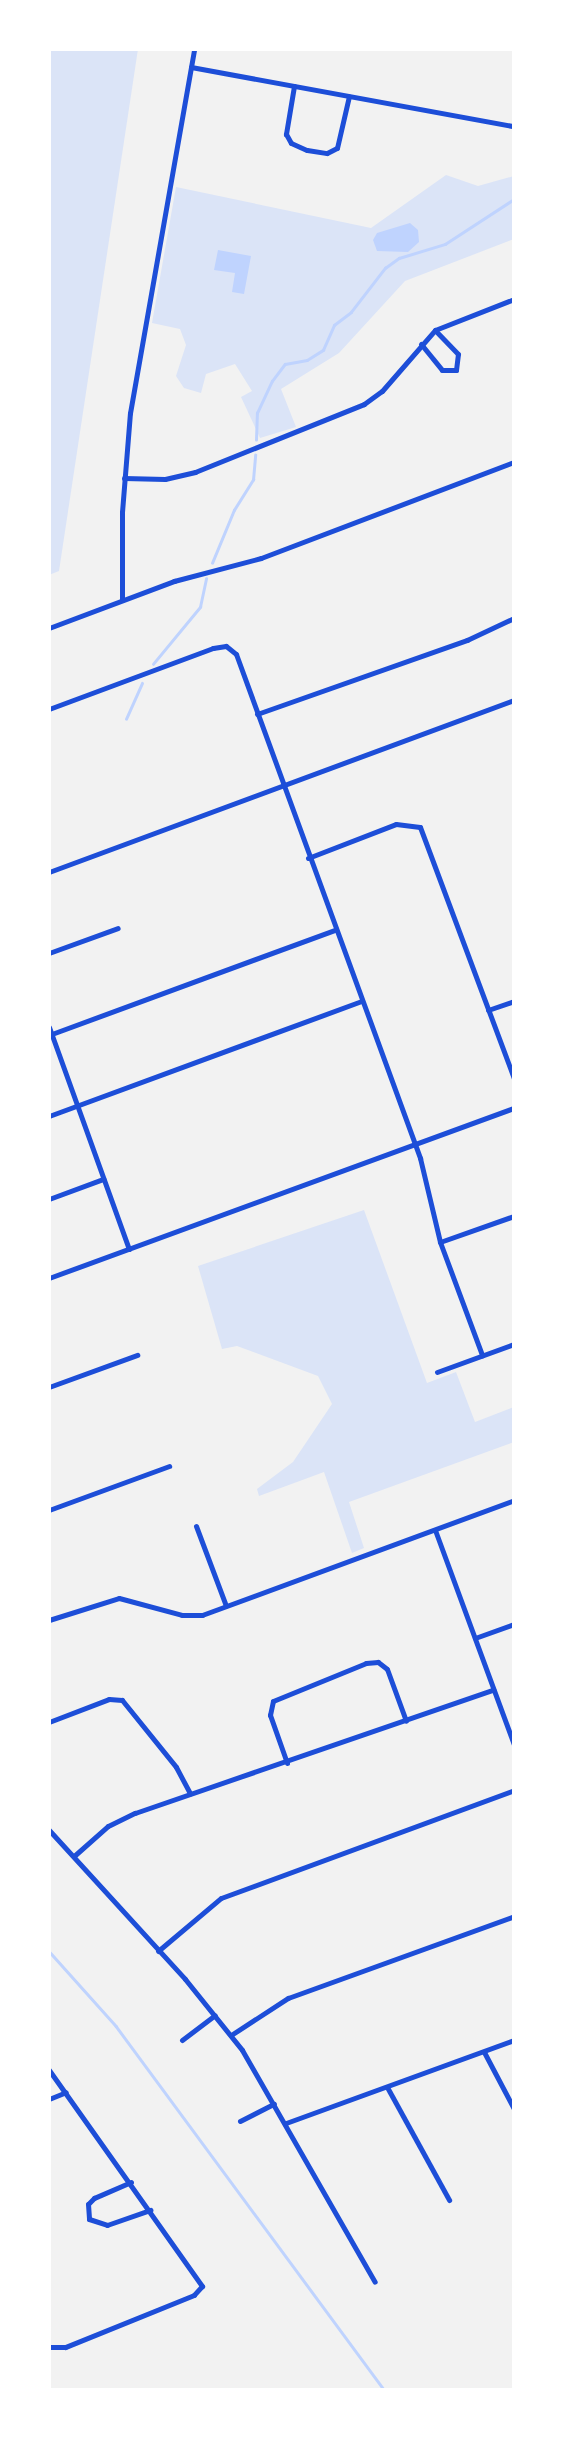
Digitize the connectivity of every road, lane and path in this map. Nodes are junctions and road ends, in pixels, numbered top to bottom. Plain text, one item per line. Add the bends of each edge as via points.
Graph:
1 (194, 49) edge
2 (191, 67) junction
3 (294, 86) junction
4 (349, 96) junction
5 (514, 126) edge
6 (514, 299) edge
7 (435, 330) junction
8 (421, 344) junction
9 (514, 462) edge
10 (124, 478) junction
11 (122, 600) junction
12 (514, 618) edge
13 (49, 628) edge
14 (514, 700) edge
15 (49, 709) edge
16 (257, 714) junction
17 (282, 785) junction
18 (308, 858) junction
19 (49, 872) edge
20 (118, 928) dead end
21 (334, 930) junction
22 (49, 953) edge
23 (361, 1001) junction
24 (514, 1001) edge
25 (488, 1010) junction
26 (50, 1032) edge
27 (514, 1078) edge
28 (77, 1105) junction
29 (514, 1108) edge
30 (49, 1116) edge
31 (414, 1144) junction
32 (103, 1179) junction
33 (49, 1199) edge
34 (514, 1216) edge
35 (440, 1242) junction
36 (129, 1249) junction
37 (49, 1278) edge
38 (514, 1344) edge
39 (137, 1355) dead end
40 (482, 1356) junction
41 (437, 1371) dead end
42 (49, 1387) edge
43 (169, 1466) dead end
44 (514, 1500) edge
45 (49, 1510) edge
46 (196, 1526) dead end
47 (435, 1530) junction
48 (226, 1606) junction
49 (49, 1620) edge
50 (514, 1624) edge
51 (475, 1638) junction
52 (493, 1690) junction
53 (406, 1721) junction
54 (49, 1722) edge
55 (514, 1745) edge
56 (286, 1763) junction
57 (514, 1790) edge
58 (190, 1793) junction
59 (49, 1830) edge
60 (74, 1856) junction
61 (514, 1916) edge
62 (158, 1951) junction
63 (215, 2015) junction
64 (231, 2035) junction
65 (182, 2040) dead end
66 (514, 2040) edge
67 (484, 2052) junction
68 (49, 2070) edge
69 (387, 2087) junction
70 (66, 2092) junction
71 (49, 2099) edge
72 (274, 2104) junction
73 (514, 2109) edge
74 (240, 2121) dead end
75 (286, 2123) junction
76 (131, 2182) junction
77 (449, 2200) dead end
78 (150, 2210) junction
79 (375, 2282) dead end
80 (49, 2347) edge

1 - 2 street
2 - 3 street
2 - 10 street via 135,378
3 - 4 street
3 - 4 street via 286,134 290,143 307,150 327,153 337,148
4 - 5 street
6 - 7 street
7 - 8 street
7 - 8 street via 458,354 458,368 442,370
8 - 10 street via 382,391 364,404 195,472 165,479
9 - 11 street via 261,558
10 - 11 street
11 - 13 street
12 - 16 street via 467,640
14 - 17 street
15 - 16 street via 226,646 236,654
16 - 17 street
17 - 18 street
17 - 19 street
18 - 21 street
18 - 25 street via 397,824 414,824 424,832
20 - 22 street
21 - 23 street
21 - 26 street
23 - 28 street
23 - 31 street
24 - 25 street
25 - 27 street
26 - 28 street
28 - 30 street
28 - 32 street
29 - 31 street
31 - 35 street via 432,1198
31 - 36 street
32 - 33 street
32 - 36 street
34 - 35 street
35 - 40 street
36 - 37 street
38 - 40 street
39 - 42 street
40 - 41 street
43 - 45 street
44 - 47 street
46 - 48 street
47 - 48 street
47 - 51 street
48 - 49 street via 187,1616 118,1598
50 - 51 street
51 - 52 street
52 - 53 street
52 - 55 street
53 - 56 street
53 - 56 street via 387,1669 378,1662 366,1663 275,1698 270,1715
54 - 58 street via 112,1699 122,1700 176,1767
56 - 58 street
57 - 62 street via 221,1898
58 - 60 street via 117,1820
59 - 60 street
60 - 62 street
61 - 64 street via 288,1998
62 - 63 street
63 - 64 street
63 - 65 street
64 - 72 street
66 - 67 street
67 - 69 street
67 - 73 street
68 - 70 street
69 - 75 street
69 - 77 street
70 - 71 street
70 - 76 street
72 - 74 street
72 - 75 street
75 - 79 street
76 - 78 street
76 - 78 street via 94,2198 88,2204 89,2219 107,2225
78 - 80 street via 199,2280 200,2291 65,2347

